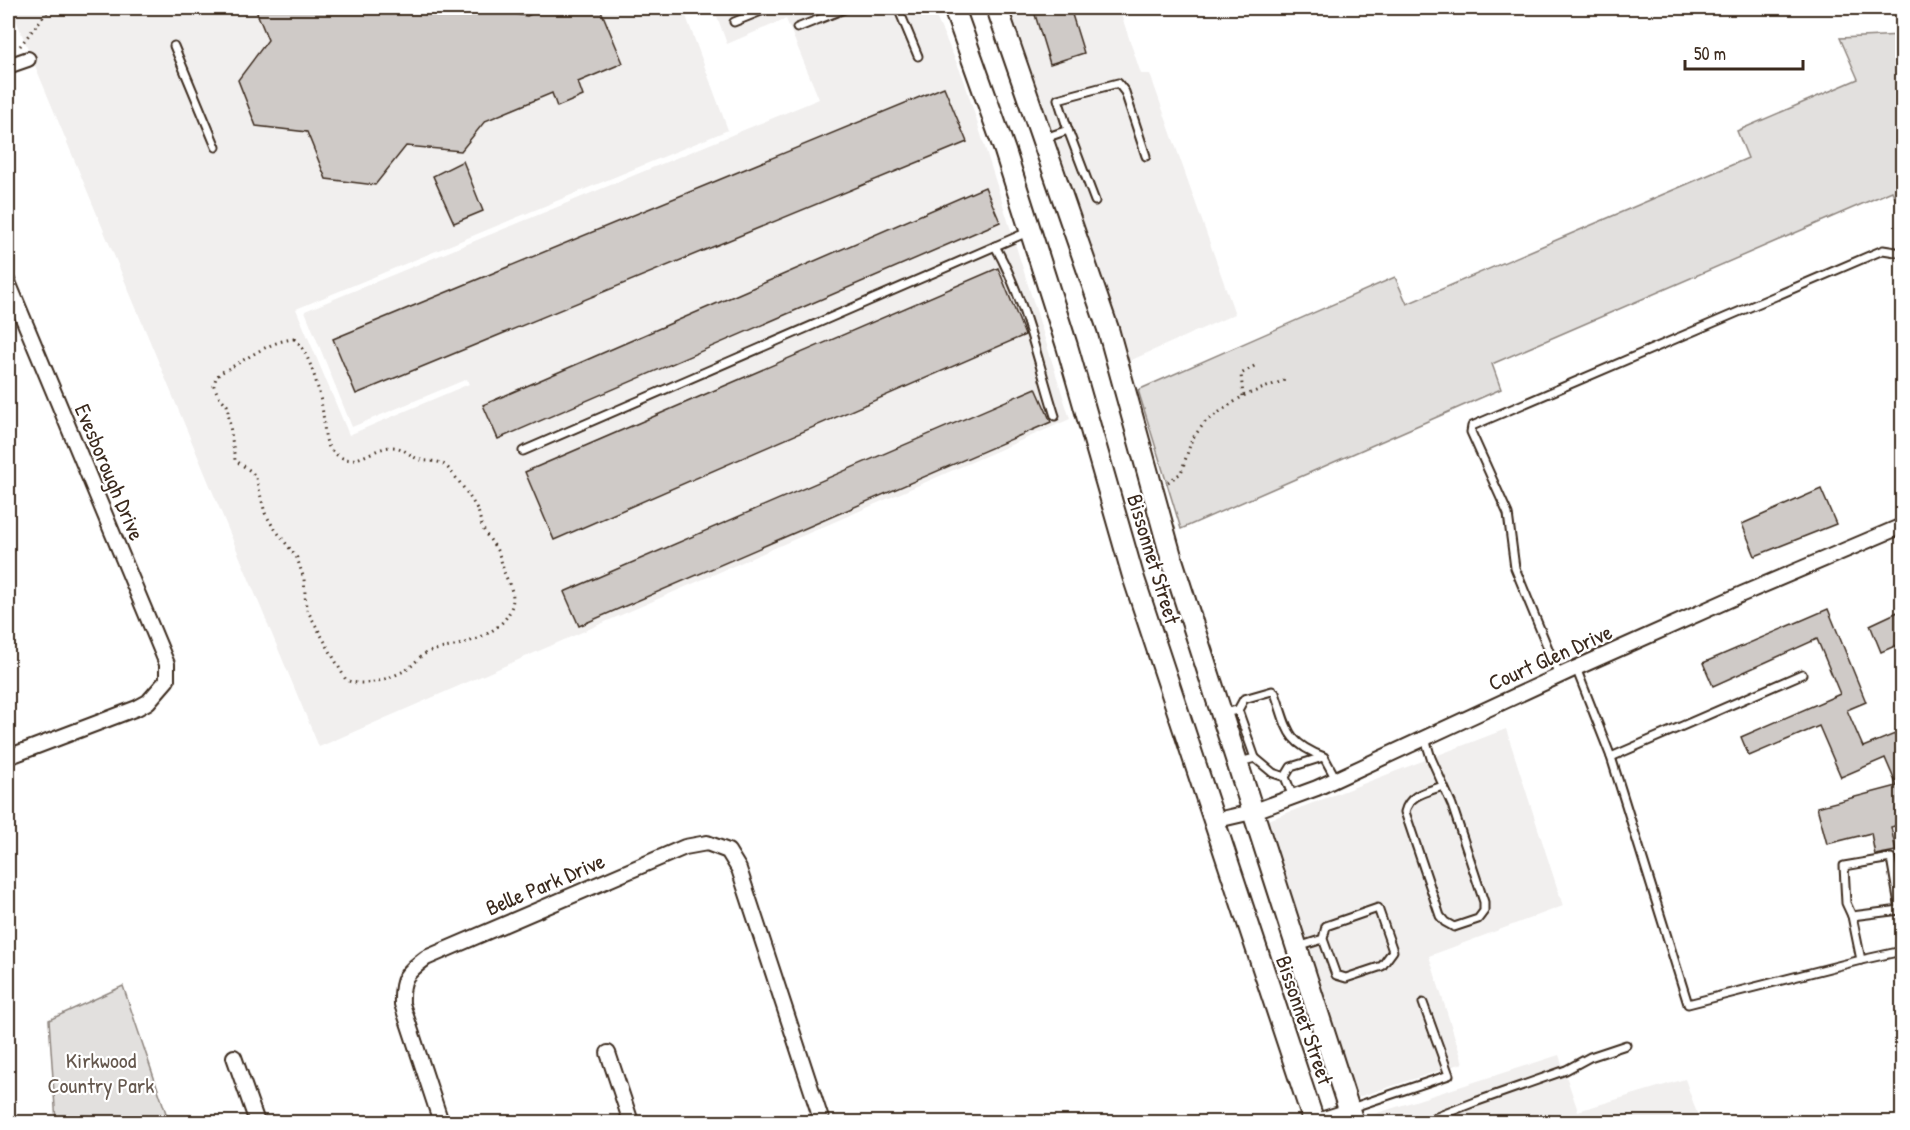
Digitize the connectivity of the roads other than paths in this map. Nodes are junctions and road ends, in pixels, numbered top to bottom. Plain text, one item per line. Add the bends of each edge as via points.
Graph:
1 (769, 8) edge
2 (847, 8) edge
3 (898, 8) edge
4 (954, 8) edge
5 (997, 8) edge
6 (734, 22) dead end
7 (798, 28) dead end
8 (174, 46) dead end
9 (918, 56) dead end
10 (28, 59) dead end
11 (8, 66) edge
12 (1068, 130) junction
13 (1042, 138) junction
14 (216, 147) dead end
15 (1146, 156) dead end
16 (1095, 201) dead end
17 (1030, 230) junction
18 (994, 246) junction
19 (1902, 253) edge
20 (8, 282) edge
21 (1055, 416) dead end
22 (523, 451) dead end
23 (1902, 526) edge
24 (1576, 668) junction
25 (1802, 674) dead end
26 (1559, 675) junction
27 (1230, 712) junction
28 (1425, 738) junction
29 (1324, 756) junction
30 (8, 757) edge
31 (1611, 757) junction
32 (1245, 760) junction
33 (1285, 777) junction
34 (1336, 779) junction
35 (1443, 786) junction
36 (1293, 797) junction
37 (1252, 812) junction
38 (1214, 821) junction
39 (1852, 916) junction
40 (1323, 939) junction
41 (1296, 947) junction
42 (1902, 951) edge
43 (1861, 960) junction
44 (1423, 1003) dead end
45 (1626, 1045) dead end
46 (608, 1053) dead end
47 (234, 1057) dead end
48 (1350, 1114) edge
49 (257, 1122) edge
50 (441, 1122) edge
51 (631, 1122) edge
52 (822, 1122) edge
53 (1314, 1122) edge
54 (1424, 1122) edge

1 - 6 lane
2 - 7 lane
3 - 9 lane
4 - 17 main road, Bissonnet Street
5 - 13 main road, Bissonnet Street
8 - 14 lane
10 - 11 street
12 - 13 lane
12 - 15 lane via 1058,99 1118,83 1125,92
12 - 16 lane
13 - 27 main road, Bissonnet Street via 1108,329 1172,560
17 - 18 lane
17 - 38 main road, Bissonnet Street via 1133,576
18 - 21 lane via 1031,333
18 - 22 lane
19 - 26 lane via 1883,250 1472,426 1471,432 1508,514 1515,568
20 - 30 street, Evesborough Drive via 167,664 167,680 148,702
23 - 24 street, Court Glen Drive
24 - 26 street, Court Glen Drive
24 - 31 lane
25 - 31 lane
26 - 28 street, Court Glen Drive
27 - 29 lane via 1244,699 1272,691 1292,738 1305,749
27 - 32 main road, Bissonnet Street
28 - 34 street, Court Glen Drive
28 - 35 lane
29 - 33 lane via 1292,767
29 - 34 lane
31 - 43 lane via 1688,1004
32 - 33 lane
32 - 37 main road, Bissonnet Street
33 - 36 lane
34 - 36 street, Court Glen Drive
35 - 35 lane via 1485,911 1478,919 1454,927 1440,916 1405,812 1411,798
36 - 37 street, Court Glen Drive
37 - 38 street, Court Glen Drive
37 - 41 main road, Bissonnet Street
38 - 53 main road, Bissonnet Street
39 - 39 lane via 1900,910 1891,858 1844,866 1846,903
39 - 43 lane
40 - 40 lane via 1326,926 1378,908 1393,951 1382,966 1346,978 1336,975
40 - 41 lane
41 - 48 main road, Bissonnet Street
42 - 43 lane
44 - 48 lane via 1449,1075
45 - 54 lane
46 - 51 street
47 - 49 street
48 - 53 street
50 - 52 street, Belle Park Drive via 402,1004 401,986 409,970 426,958 685,847 707,843 728,851 739,869

